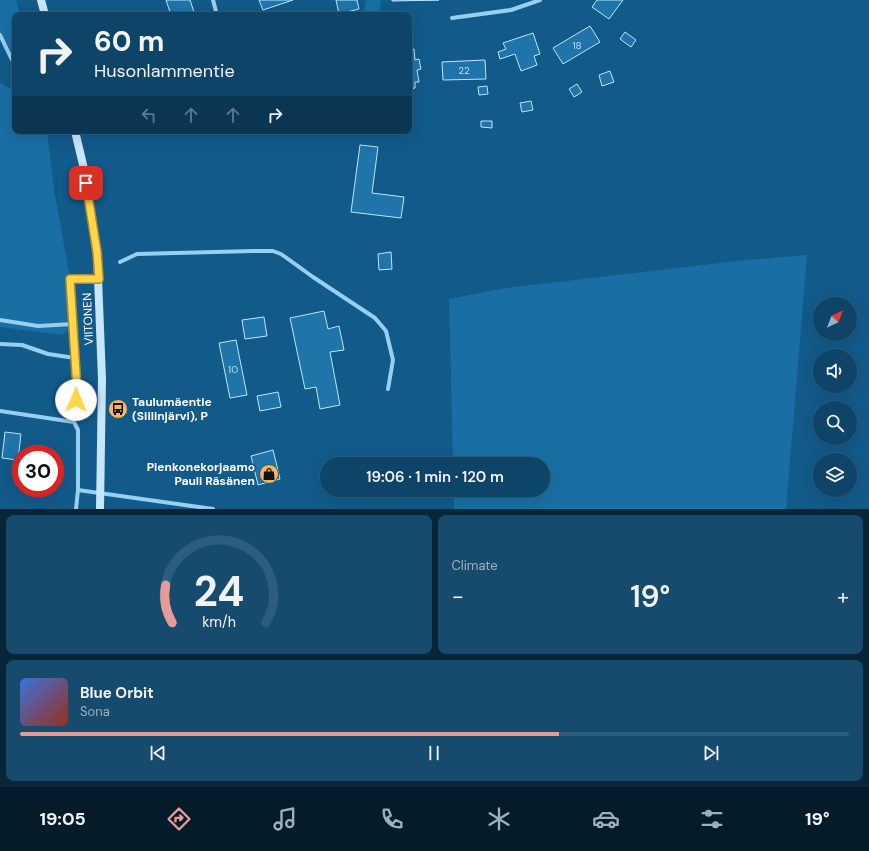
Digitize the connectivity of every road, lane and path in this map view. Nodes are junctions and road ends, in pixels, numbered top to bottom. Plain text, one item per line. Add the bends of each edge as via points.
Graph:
1 (41, 0) edge
2 (213, 0) edge
3 (540, 0) edge
4 (44, 12) edge
5 (216, 12) edge
6 (452, 18) dead end
7 (0, 35) edge
8 (12, 60) edge
9 (77, 134) edge
10 (120, 262) dead end
11 (99, 279) junction
12 (0, 320) edge
13 (73, 324) junction
14 (0, 344) edge
15 (75, 358) junction
16 (388, 389) dead end
17 (0, 411) edge
18 (74, 422) junction
19 (78, 490) junction
20 (100, 493) junction
21 (76, 509) edge
22 (100, 509) edge
23 (213, 509) edge

1 - 4 main road
2 - 5 street
3 - 6 street via 511,10
7 - 8 street
9 - 11 main road, VIITONEN via 97,252
10 - 16 street via 137,254 266,251 281,254 375,318 386,331 393,360
11 - 13 street via 70,279
11 - 20 main road, VIITONEN via 102,379
12 - 13 street via 38,326
13 - 15 street
14 - 15 street via 22,345 48,354
15 - 18 street via 77,389
17 - 18 street
18 - 19 street via 78,430
19 - 20 street
19 - 21 street
20 - 22 main road, VIITONEN
20 - 23 street

